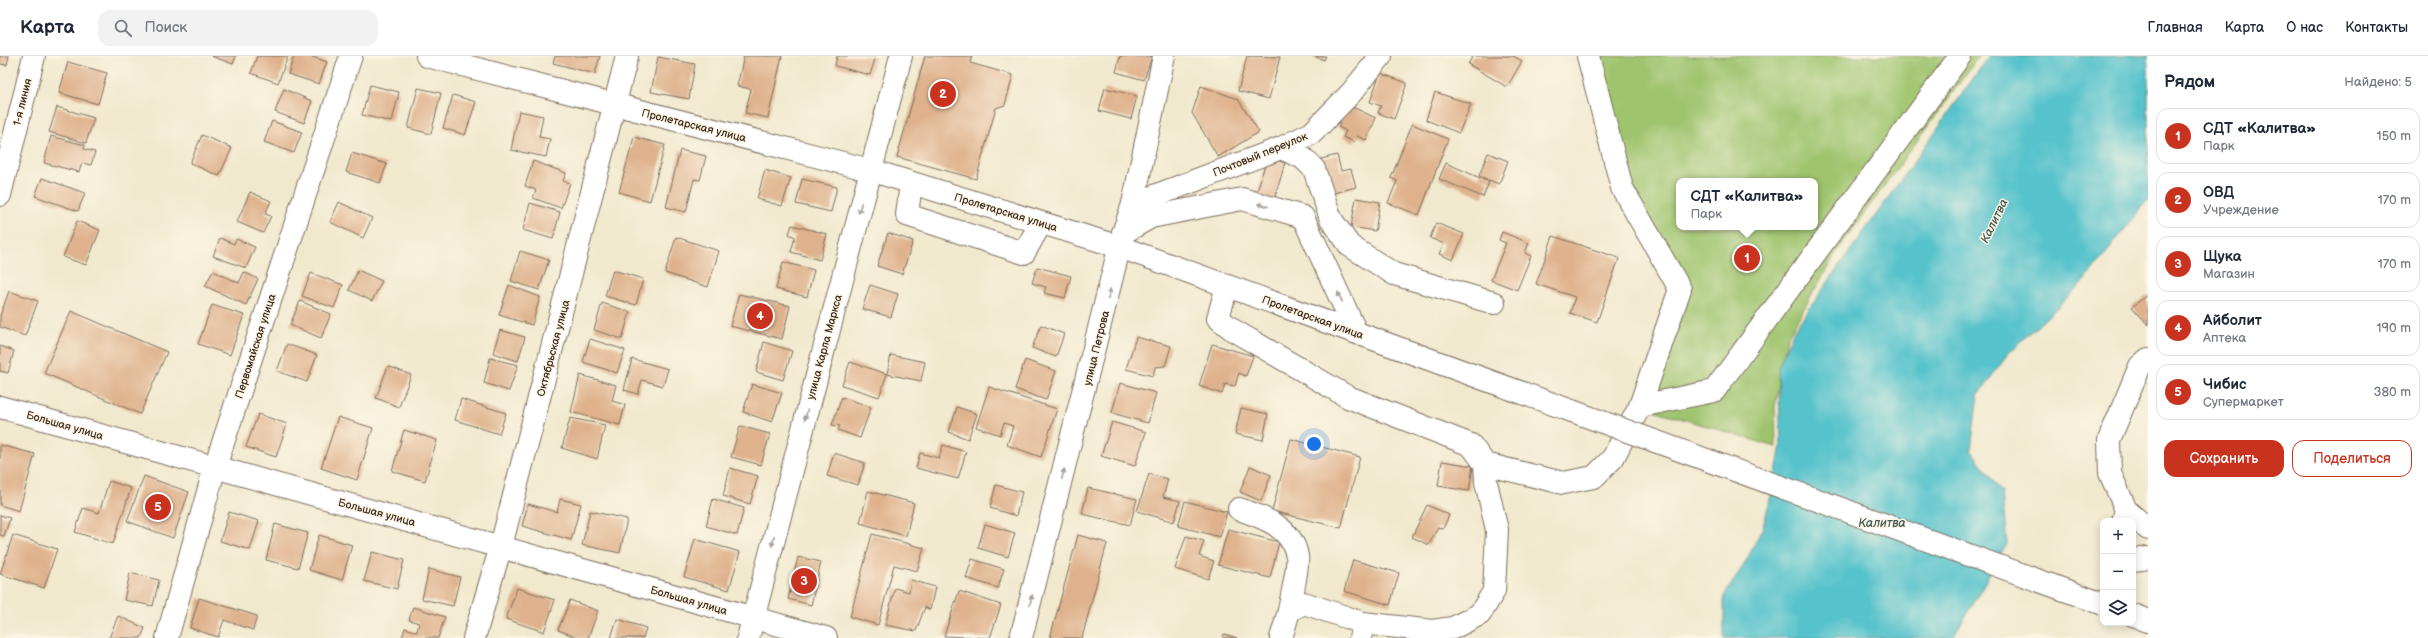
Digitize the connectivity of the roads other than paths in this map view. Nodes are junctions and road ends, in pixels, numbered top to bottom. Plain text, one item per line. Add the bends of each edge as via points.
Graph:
1 (34, 56) edge
2 (351, 56) edge
3 (427, 56) edge
4 (627, 56) edge
5 (901, 56) edge
6 (1164, 56) edge
7 (1381, 56) edge
8 (1588, 56) edge
9 (1960, 56) edge
10 (616, 105) junction
11 (1281, 148) junction
12 (870, 170) junction
13 (911, 183) junction
14 (0, 195) edge
15 (1133, 204) junction
16 (1041, 223) junction
17 (1122, 240) junction
18 (1227, 286) junction
19 (1494, 303) dead end
20 (1356, 332) junction
21 (2148, 359) edge
22 (1640, 406) junction
23 (0, 407) edge
24 (1485, 464) junction
25 (215, 468) junction
26 (1239, 509) dead end
27 (2124, 515) edge
28 (2148, 529) edge
29 (501, 546) junction
30 (2148, 558) edge
31 (2136, 560) edge
32 (2100, 603) edge
33 (1289, 611) junction
34 (2136, 616) edge
35 (2148, 621) edge
36 (751, 628) edge
37 (1362, 630) edge
38 (167, 638) edge
39 (474, 638) edge
40 (826, 638) edge
41 (1021, 638) edge
42 (1281, 638) edge

1 - 14 street, 1-я линия
2 - 25 street, Первомайская улица
3 - 10 street, Пролетарская улица
4 - 10 street, Октябрьская улица
5 - 12 street, улица Карла Маркса
6 - 15 street, улица Петрова
7 - 11 street, Почтовый переулок via 1352,94 1312,133
8 - 22 street via 1622,188 1680,289
9 - 22 street via 1714,391
10 - 12 street, Пролетарская улица
10 - 29 street, Октябрьская улица
11 - 15 street, Почтовый переулок
11 - 19 street via 1303,158 1314,169 1330,219 1350,246 1394,274
12 - 13 street, Пролетарская улица
12 -> 36 street, улица Карла Маркса
13 - 16 street, Пролетарская улица
13 - 16 street via 907,215 1024,253
15 - 17 street, улица Петрова
16 - 17 street, Пролетарская улица
17 - 18 street, Пролетарская улица
20 -> 17 street via 1303,216 1242,199 1151,217
41 -> 17 street, улица Петрова
18 - 20 street, Пролетарская улица
18 - 24 street via 1218,318 1234,330 1348,397 1471,446
20 - 32 street, Пролетарская улица, bridge
21 - 27 street via 2140,366 2109,440 2110,473
22 - 24 street via 1613,458 1594,477 1563,482
23 - 25 street, Большая улица
24 - 37 street via 1486,482 1497,530 1494,591 1480,614 1453,628 1432,631
25 - 29 street, Большая улица
25 - 38 street, Первомайская улица
26 - 33 street via 1279,526 1293,544 1297,557
27 - 28 street
29 - 36 street, Большая улица
29 - 39 street, Октябрьская улица
30 - 31 street
33 - 37 street via 1304,603
33 - 42 street
34 - 35 street
36 - 40 street, Большая улица

